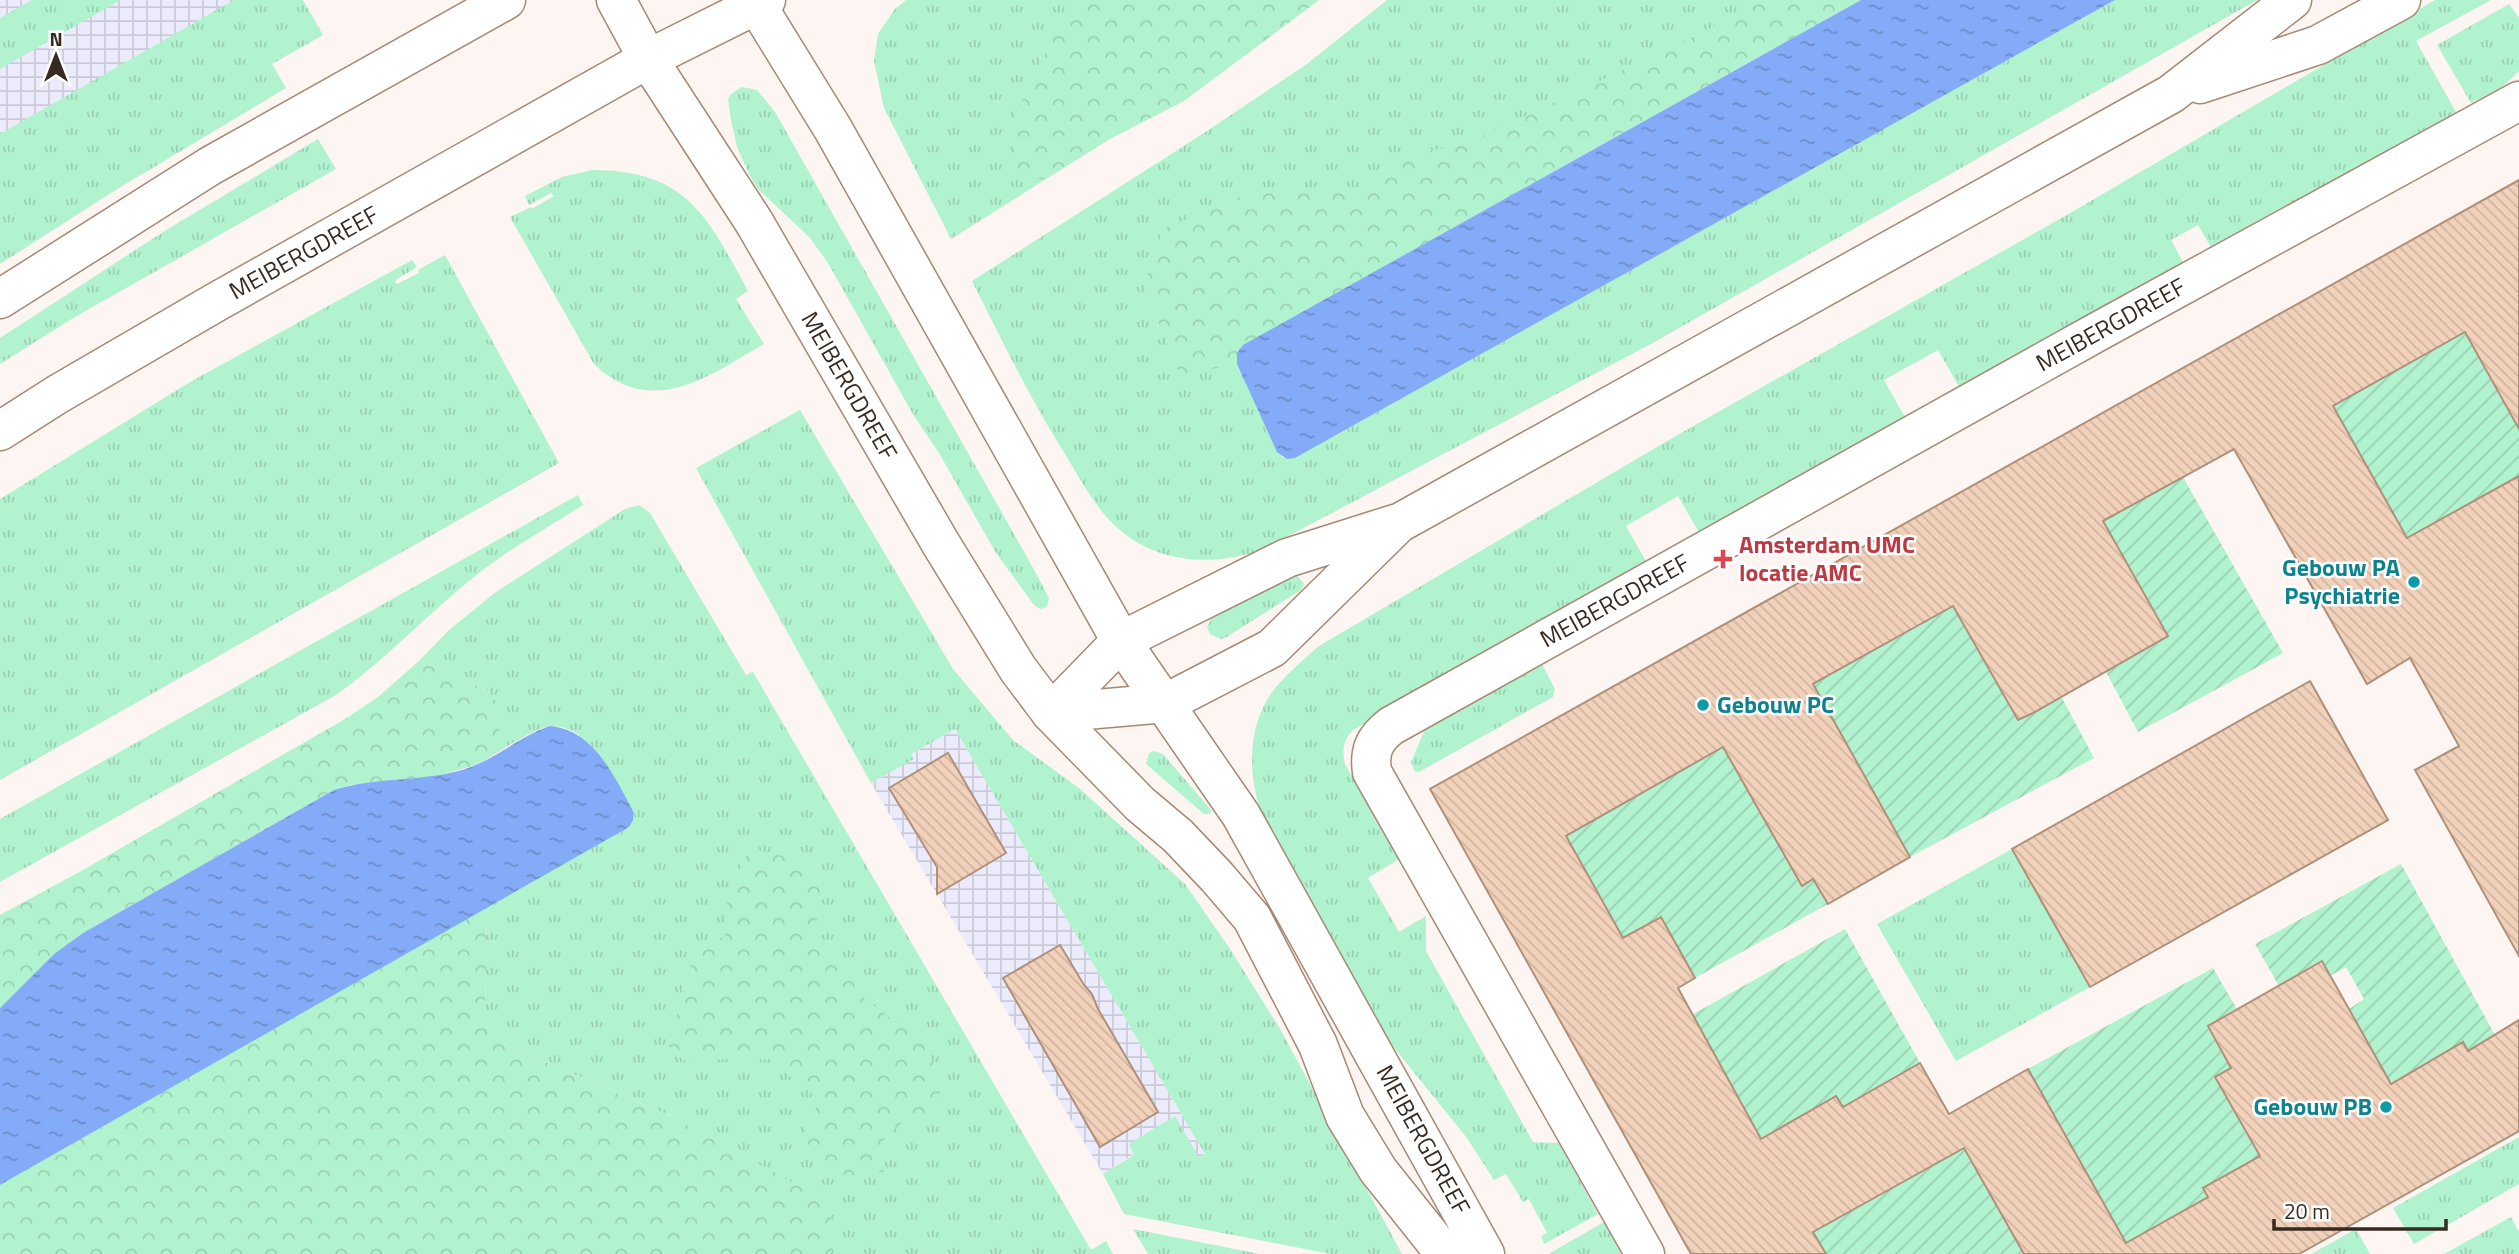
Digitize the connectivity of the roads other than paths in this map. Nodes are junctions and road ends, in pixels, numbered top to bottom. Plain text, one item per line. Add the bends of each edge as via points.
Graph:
1 (506, 0) edge
2 (616, 0) edge
3 (2292, 0) edge
4 (2401, 0) edge
5 (758, 1) edge
6 (648, 59) junction
7 (2171, 94) junction
8 (2519, 101) edge
9 (0, 299) edge
10 (0, 431) edge
11 (1401, 522) junction
12 (1121, 641) junction
13 (1166, 703) junction
14 (1051, 713) junction
15 (1445, 1254) edge
16 (1485, 1254) edge
17 (1645, 1254) edge

1 - 9 street via 210,166
2 - 6 street
3 - 7 street
4 - 7 street via 2318,45
5 - 6 street, MEIBERGDREEF
5 - 12 street, MEIBERGDREEF
6 - 10 street, MEIBERGDREEF via 218,301
6 - 14 street, MEIBERGDREEF via 754,222 1017,669
7 - 11 street
8 - 17 street, MEIBERGDREEF via 1381,734 1370,758 1372,772
11 - 12 street via 1287,558
11 - 13 street via 1272,648
12 - 13 street, MEIBERGDREEF
12 - 14 street
13 - 14 street
13 - 16 street, MEIBERGDREEF via 1241,815
14 - 15 street, MEIBERGDREEF via 1178,836 1252,918 1318,1045 1345,1116 1378,1170

